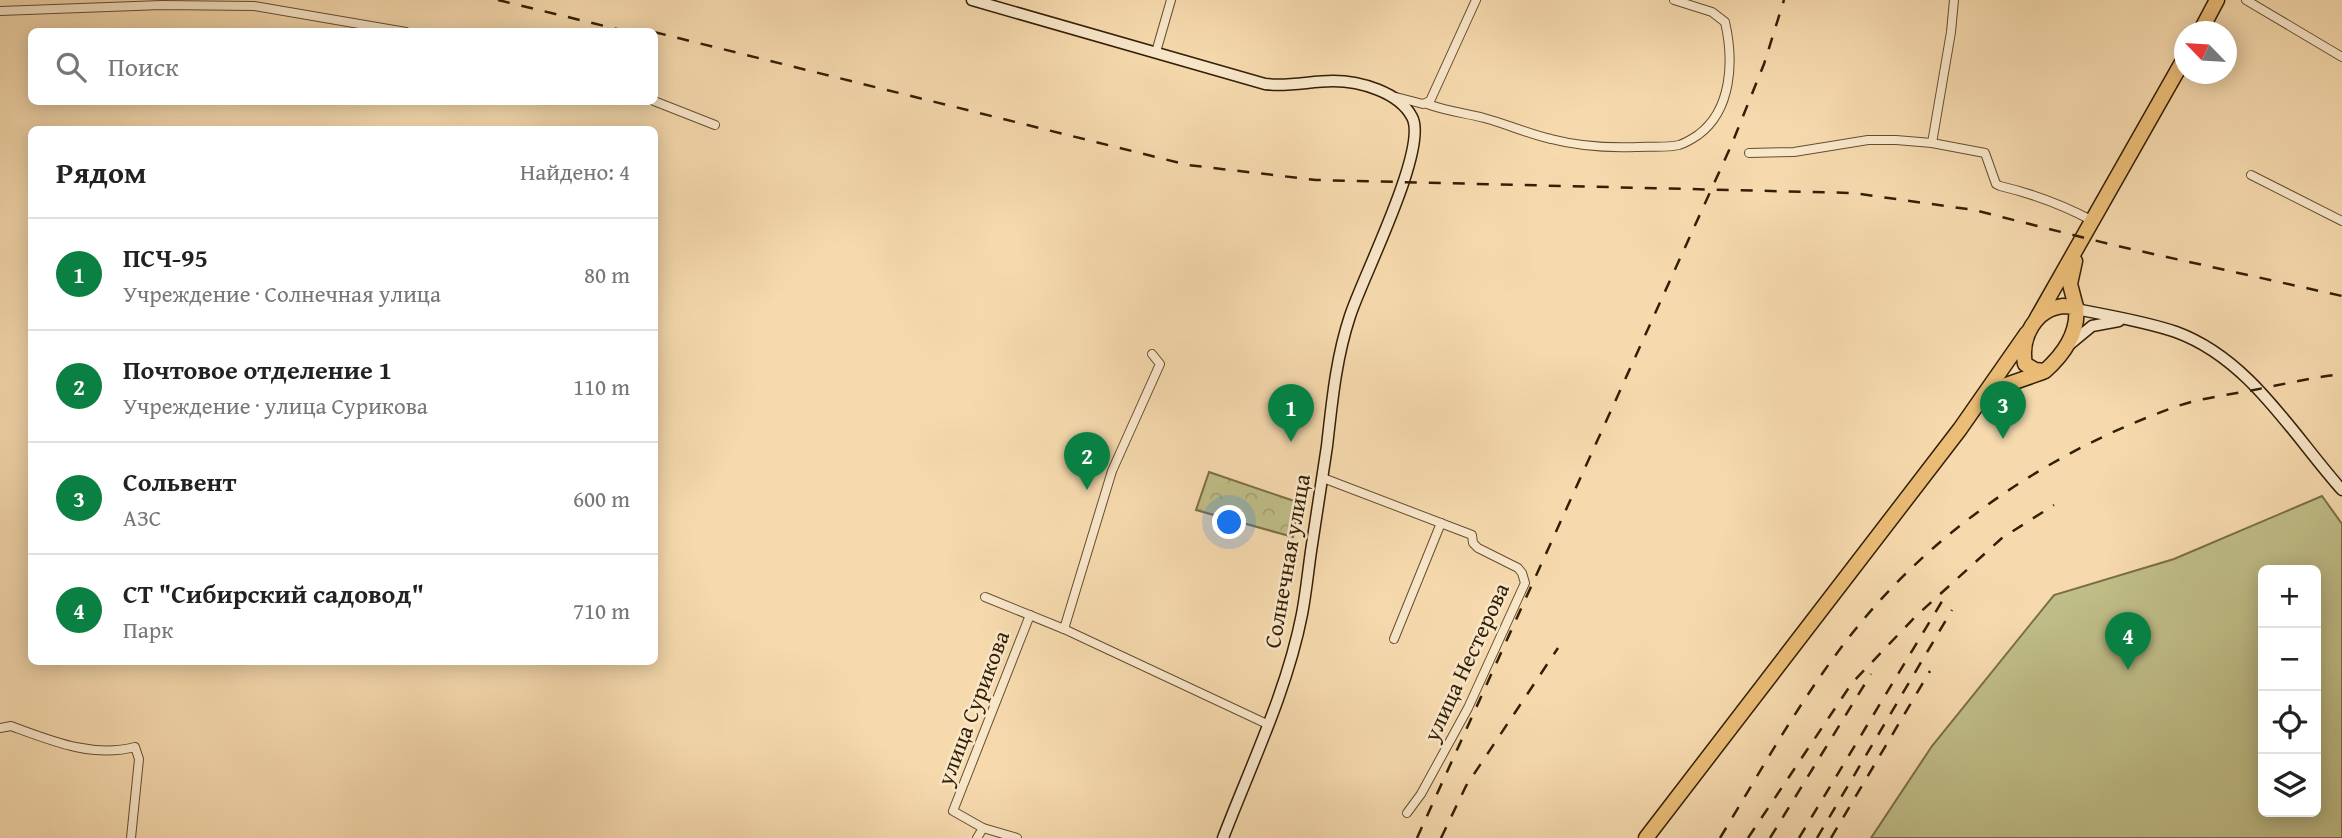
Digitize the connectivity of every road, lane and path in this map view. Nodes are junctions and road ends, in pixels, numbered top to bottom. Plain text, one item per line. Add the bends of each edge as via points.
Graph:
1 (972, 0) edge
2 (1171, 0) edge
3 (1476, 0) edge
4 (1674, 0) edge
5 (1954, 0) edge
6 (2217, 0) edge
7 (2246, 0) edge
8 (0, 11) edge
9 (2206, 21) edge
10 (383, 28) edge
11 (1156, 52) junction
12 (2342, 57) edge
13 (2174, 78) edge
14 (1388, 94) junction
15 (658, 103) edge
16 (1427, 104) junction
17 (716, 125) dead end
18 (1932, 143) junction
19 (1749, 153) dead end
20 (2251, 175) dead end
21 (2342, 221) edge
22 (2093, 222) junction
23 (2079, 246) junction
24 (2076, 308) junction
25 (2037, 318) junction
26 (2128, 319) junction
27 (2027, 333) junction
28 (2068, 346) junction
29 (1152, 354) dead end
30 (2045, 371) junction
31 (1960, 429) junction
32 (1323, 478) junction
33 (2342, 490) edge
34 (1441, 523) junction
35 (985, 597) dead end
36 (1030, 615) junction
37 (1065, 629) junction
38 (1394, 639) dead end
39 (1267, 724) junction
40 (0, 728) edge
41 (1407, 813) dead end
42 (983, 828) junction
43 (131, 838) edge
44 (977, 838) edge
45 (1017, 838) edge
46 (1223, 838) edge
47 (1646, 838) edge

1 - 11 street
2 - 11 street
3 - 16 street
4 - 16 street via 1712,12 1725,22 1727,32 1728,85 1717,117 1689,141 1618,148 1552,140
5 - 18 street
6 - 9 highway
7 - 12 street
8 - 10 street via 254,6
11 - 14 street via 1265,84 1337,81
13 - 22 highway
14 - 16 street
14 - 32 street, Солнечная улица via 1412,116 1415,144 1340,348
15 - 17 street
18 - 19 street via 1868,140 1794,152
18 - 22 street via 1985,153 1996,184 2034,194
20 - 21 street
22 - 23 highway
23 - 24 highway via 2070,284
23 - 25 highway
24 - 25 highway via 2053,307
24 - 26 street
24 - 28 highway via 2075,330
25 - 27 highway
26 - 28 street via 2092,326
26 - 33 street via 2178,333 2234,367 2272,404
27 - 30 highway via 2025,364
27 - 31 highway
28 - 30 highway
29 - 37 street via 1160,363 1112,471
30 - 31 highway via 2006,385
31 - 47 highway
32 - 34 street, улица Нестерова
32 - 39 street, Солнечная улица via 1290,667
34 - 38 street
34 - 41 street, улица Нестерова via 1472,535 1478,548 1518,568 1525,583 1468,708
35 - 36 street
36 - 37 street
36 - 42 street, улица Сурикова via 953,811
37 - 39 street
39 - 46 street, Солнечная улица
40 - 43 street via 11,726 74,748 118,751 135,747 139,759
42 - 44 street
42 - 45 street

